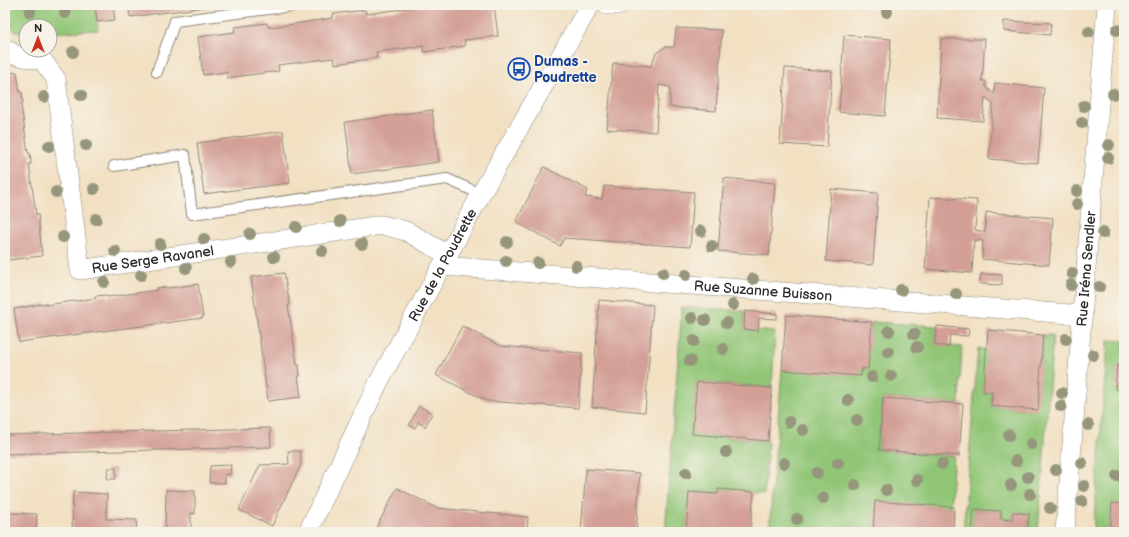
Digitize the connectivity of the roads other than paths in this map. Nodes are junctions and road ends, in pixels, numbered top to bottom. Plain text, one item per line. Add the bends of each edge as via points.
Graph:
1 (300, 5) edge
2 (590, 5) edge
3 (608, 5) edge
4 (620, 5) edge
5 (1107, 5) edge
6 (5, 48) edge
7 (157, 72) dead end
8 (114, 166) dead end
9 (481, 194) junction
10 (445, 261) junction
11 (1083, 315) junction
12 (308, 532) edge
13 (1065, 532) edge

1 - 7 lane via 175,21
2 - 9 street, Rue de la Poudrette
3 - 4 street
5 - 11 street, Rue Iréna Sendler
6 - 10 street, Rue Serge Ravanel via 15,55 43,61 56,79 80,270 382,225 406,231
8 - 9 lane via 184,155 192,214 447,179
9 - 10 street, Rue de la Poudrette
10 - 11 street, Rue Suzanne Buisson
10 - 12 street, Rue de la Poudrette via 378,383
11 - 13 street, Rue Iréna Sendler

